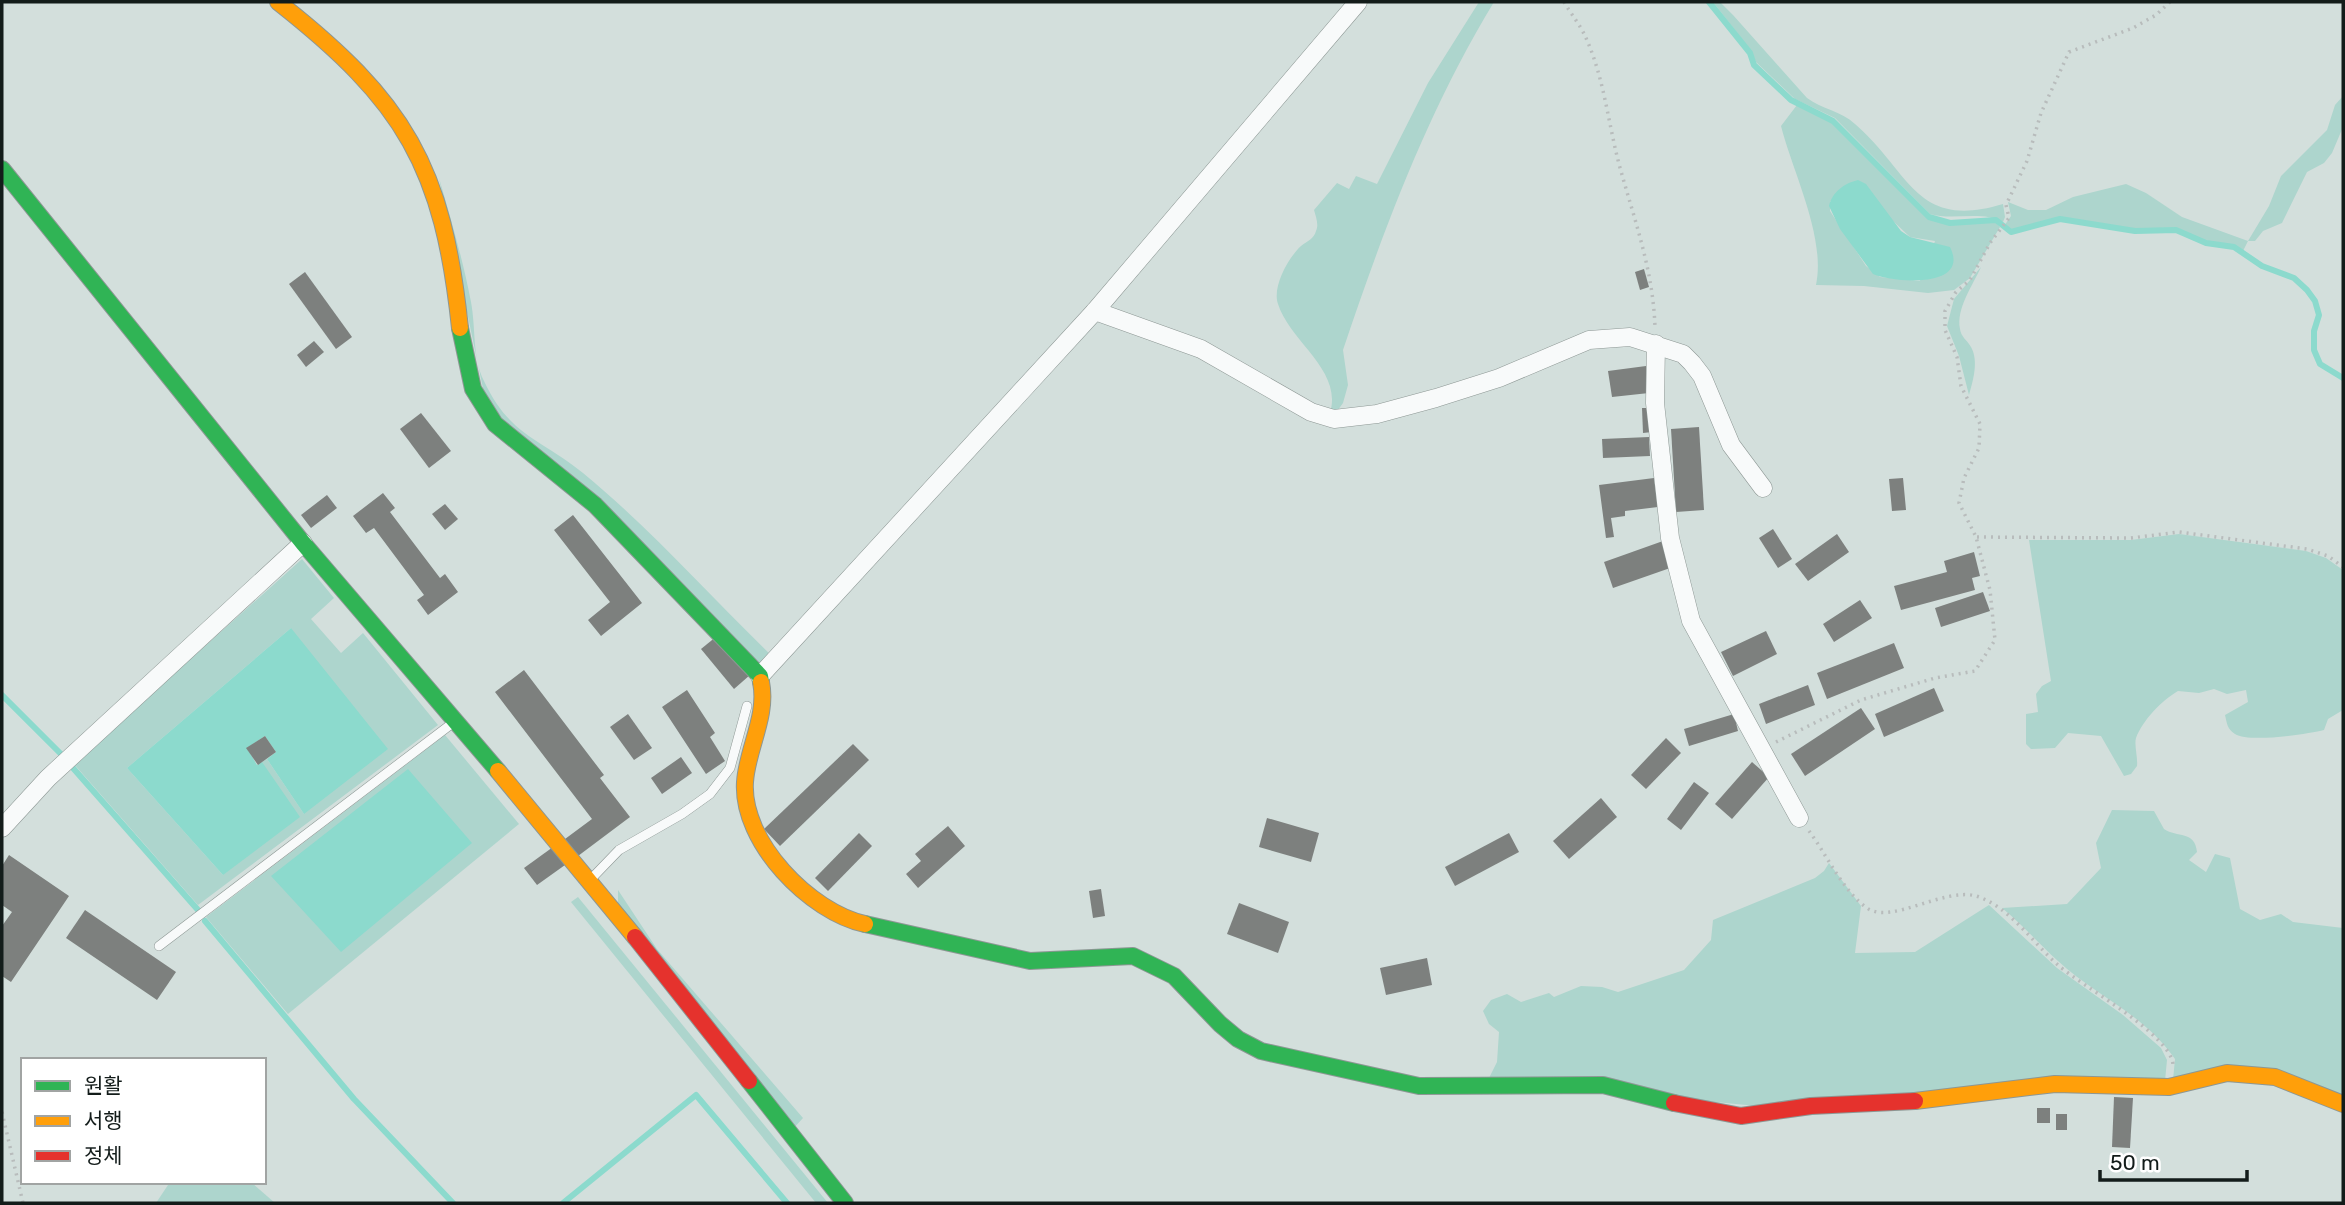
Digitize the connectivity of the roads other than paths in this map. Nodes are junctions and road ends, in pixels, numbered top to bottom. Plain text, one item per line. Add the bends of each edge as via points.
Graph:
1 (278, 2) edge
2 (1358, 2) edge
3 (2, 169) edge
4 (1095, 311) junction
5 (1656, 344) junction
6 (1763, 488) dead end
7 (303, 544) junction
8 (760, 676) junction
9 (747, 706) dead end
10 (455, 721) junction
11 (1799, 818) road end
12 (2, 828) edge
13 (590, 879) junction
14 (159, 946) dead end
15 (2343, 1104) edge
16 (845, 1203) edge

1 - 8 street via 348,58 407,131 440,207 467,362 482,406 507,437 571,482 595,505
2 - 4 street
3 - 7 street
4 - 5 street via 1201,349 1311,412 1334,418 1377,414 1436,398 1499,378 1589,340 1630,337
4 - 8 street
5 - 6 street via 1683,354 1697,369 1731,445
5 - 11 street via 1655,403 1670,538 1688,609
7 - 10 street
7 - 12 street via 48,778
8 - 15 street via 765,691 745,787 751,825 772,859 824,907 863,926 1030,961 1133,956 1174,976 1238,1039 1280,1057 1419,1086 1604,1085 1741,1116 1811,1106 1937,1100 2055,1084 2169,1087 2227,1073 2275,1077
9 - 13 lane via 730,768 721,781 682,814 619,850
10 - 13 street
10 - 14 lane
13 - 16 street

